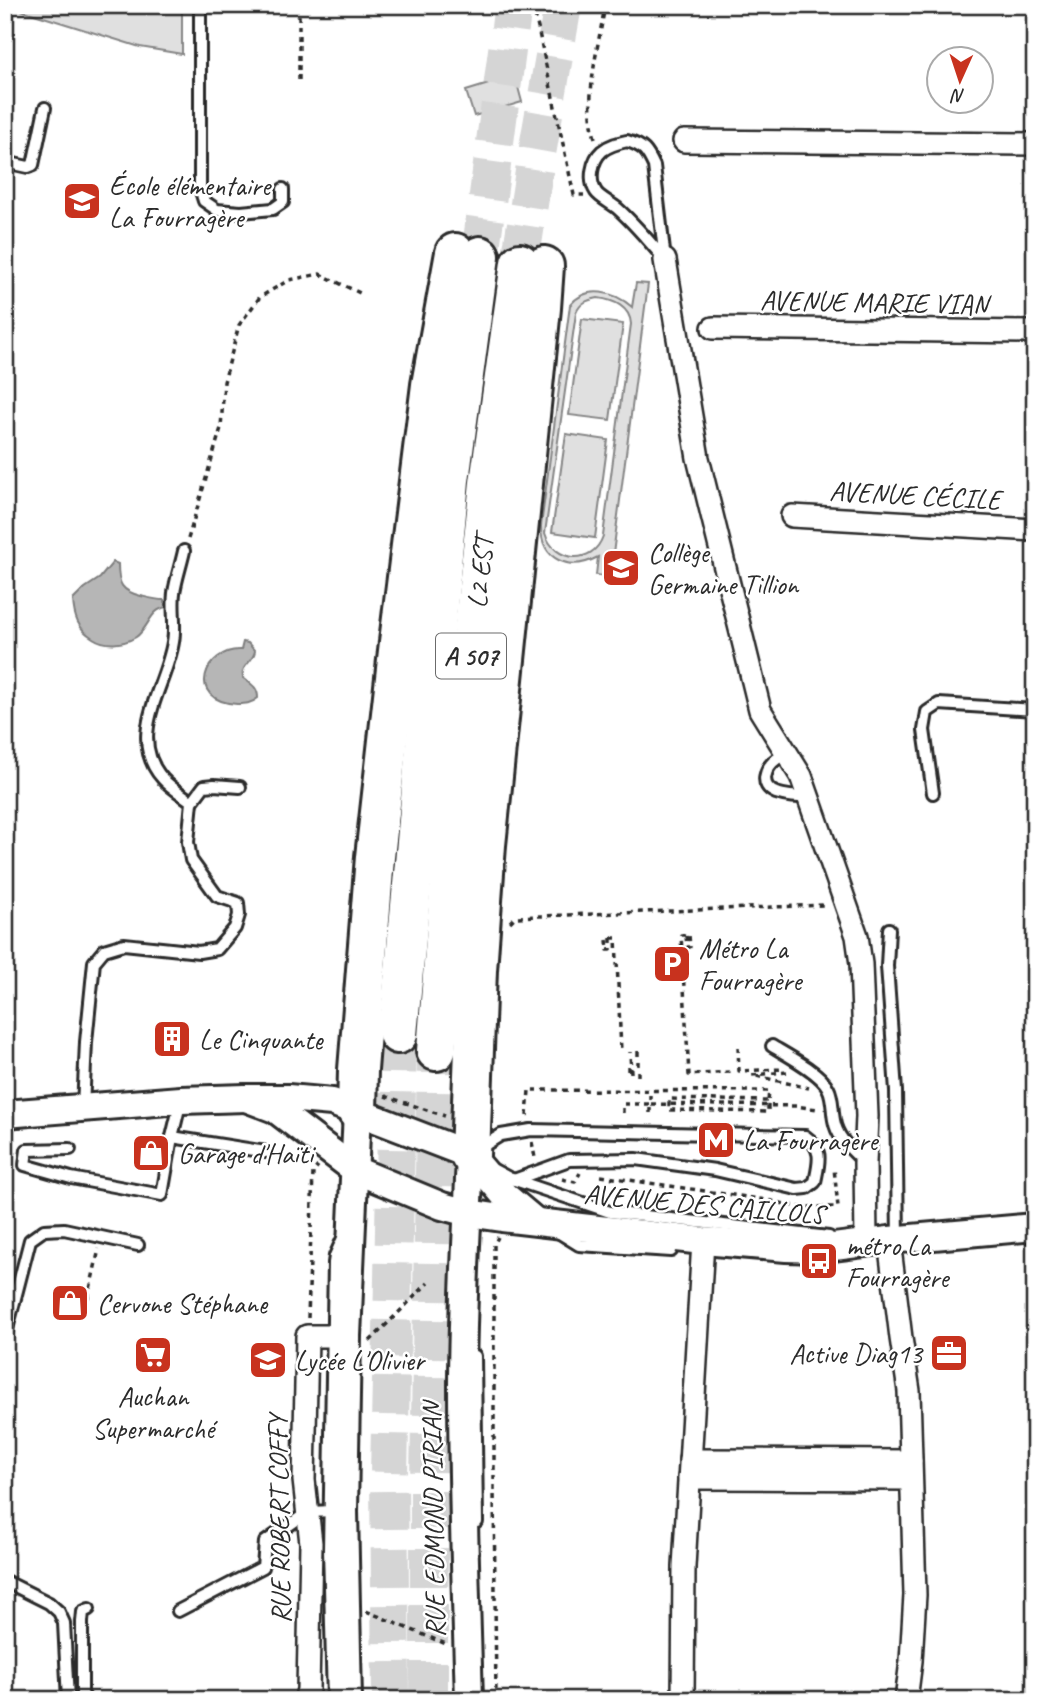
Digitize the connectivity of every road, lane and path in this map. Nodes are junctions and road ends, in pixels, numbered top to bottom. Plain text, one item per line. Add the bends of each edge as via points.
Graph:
1 (200, 5) edge
2 (299, 5) edge
3 (533, 5) edge
4 (605, 5) edge
5 (299, 84) dead end
6 (45, 108) dead end
7 (684, 141) dead end
8 (1035, 144) edge
9 (600, 153) junction
10 (5, 162) edge
11 (283, 189) dead end
12 (596, 192) junction
13 (665, 260) junction
14 (364, 295) dead end
15 (713, 328) dead end
16 (1035, 332) edge
17 (793, 516) dead end
18 (1035, 530) edge
19 (184, 551) joint
20 (1035, 710) edge
21 (788, 754) junction
22 (240, 787) dead end
23 (933, 793) dead end
24 (809, 797) junction
25 (192, 802) junction
26 (847, 904) junction
27 (506, 926) dead end
28 (889, 929) dead end
29 (686, 936) dead end
30 (607, 940) dead end
31 (398, 1034) tunnel mouth
32 (772, 1046) dead end
33 (738, 1047) dead end
34 (436, 1051) tunnel mouth
35 (638, 1051) dead end
36 (621, 1052) dead end
37 (630, 1052) dead end
38 (628, 1066) dead end
39 (729, 1069) dead end
40 (638, 1080) dead end
41 (816, 1090) dead end
42 (650, 1091) junction
43 (357, 1095) junction
44 (246, 1098) junction
45 (181, 1100) junction
46 (650, 1104) junction
47 (83, 1108) junction
48 (527, 1113) dead end
49 (623, 1113) dead end
50 (650, 1113) dead end
51 (5, 1114) edge
52 (172, 1137) junction
53 (470, 1138) junction
54 (69, 1149) dead end
55 (266, 1152) dead end
56 (331, 1152) junction
57 (865, 1163) junction
58 (355, 1170) junction
59 (514, 1180) junction
60 (468, 1213) junction
61 (542, 1222) junction
62 (1035, 1227) edge
63 (102, 1237) junction
64 (884, 1240) junction
65 (703, 1241) junction
66 (138, 1245) dead end
67 (494, 1245) dead end
68 (671, 1251) dead end
69 (464, 1263) junction
70 (428, 1283) dead end
71 (5, 1286) edge
72 (17, 1288) junction
73 (88, 1298) dead end
74 (475, 1310) dead end
75 (307, 1336) junction
76 (340, 1336) junction
77 (5, 1337) edge
78 (475, 1351) dead end
79 (347, 1364) junction
80 (690, 1469) junction
81 (911, 1470) junction
82 (337, 1511) junction
83 (308, 1512) junction
84 (477, 1527) dead end
85 (5, 1581) edge
86 (346, 1603) junction
87 (89, 1609) dead end
88 (178, 1611) dead end
89 (478, 1621) dead end
90 (474, 1663) junction
91 (68, 1700) edge
92 (87, 1700) edge
93 (305, 1700) edge
94 (333, 1700) edge
95 (348, 1700) edge
96 (469, 1700) edge
97 (496, 1700) edge
98 (683, 1700) edge
99 (906, 1700) edge

1 - 11 lane via 200,188 204,201 217,210 273,209 283,202
2 - 5 path
3 - 12 path via 574,195
4 - 9 path via 591,95 591,124
6 - 10 lane via 33,165
7 - 8 street
9 - 12 lane via 593,167
9 - 13 lane via 627,141 648,153
12 - 13 lane
13 - 21 street via 698,458 760,710
14 - 19 path via 320,274 289,280 260,297 239,326 224,382 221,428
15 - 16 street, AVENUE MARIE VIAN
17 - 18 street, AVENUE CÉCILE
19 - 25 lane via 174,593 174,639 149,713 147,739 150,760 163,779
20 - 23 lane via 939,704 927,712 923,730
21 - 24 street
21 - 24 lane via 766,771 766,784 775,793
22 - 25 lane via 204,786
24 - 26 street
25 - 47 lane via 191,860 217,896 238,903 236,928 217,948 200,952 124,944 103,950 94,962
26 - 27 path via 514,917
26 - 57 street via 860,964
28 - 64 lane via 887,966 896,1091
29 - 39 path via 690,947 689,935 681,935 689,1075
30 - 36 path via 611,950 611,939 616,938
31 - 43 highway, L2 EST / A 507 via 467,255 431,385 375,857
32 - 57 lane via 823,1080 839,1136
33 - 41 path via 739,1072 787,1069 787,1073 752,1075
34 - 53 highway, L2 EST / A 507 via 489,483 532,265 541,308 485,859
35 - 40 path
37 - 38 path via 631,1073
42 - 46 path
42 - 46 path via 769,1091 768,1104
42 - 48 path via 529,1090
43 - 44 street, AVENUE DES CAILLOLS via 332,1102
43 - 53 street, AVENUE DES CAILLOLS via 376,1120
43 - 53 path via 371,1080 371,1091 458,1120
43 - 58 street
44 - 45 street, AVENUE DES CAILLOLS
44 - 56 street, AVENUE DES CAILLOLS via 275,1109
45 - 47 street, AVENUE DES CAILLOLS
45 - 52 lane
46 - 49 path via 624,1104
46 - 50 path
47 - 51 street, AVENUE DES CAILLOLS
52 - 54 lane via 162,1195 25,1165 27,1150
52 - 55 lane
53 - 59 lane
53 - 59 lane via 485,1144 501,1135 531,1130 805,1136 819,1152 815,1182 797,1189 715,1170 636,1159 569,1160
53 - 60 street
53 - 61 street, AVENUE DES CAILLOLS via 504,1195
56 - 58 street, AVENUE DES CAILLOLS
56 - 75 path via 313,1172
57 - 64 street
58 - 60 street, AVENUE DES CAILLOLS
58 - 76 street
59 - 64 lane via 610,1212
60 - 61 street, AVENUE DES CAILLOLS
60 - 69 street, RUE EDMOND PIRIAN
61 - 65 street, AVENUE DES CAILLOLS
61 - 68 lane via 579,1245
62 - 64 street, AVENUE DES CAILLOLS
63 - 66 lane
63 - 72 lane via 44,1230 30,1240
63 - 73 path
64 - 65 street, AVENUE DES CAILLOLS via 808,1249
64 - 81 street via 909,1391
65 - 80 street
67 - 97 path
69 - 74 lane via 475,1287
69 - 90 street, RUE EDMOND PIRIAN via 462,1386
70 - 79 path
71 - 72 lane
72 - 77 lane
75 - 76 street
75 - 83 street, RUE ROBERT COFFY via 304,1480
76 - 79 street
76 - 82 lane
78 - 84 lane
79 - 82 street
80 - 81 street
80 - 98 street
81 - 99 street via 915,1595
82 - 83 lane
82 - 86 street
82 - 94 lane via 329,1549
83 - 88 lane via 265,1542 263,1567
83 - 93 street, RUE ROBERT COFFY via 311,1556
85 - 91 lane via 59,1612 64,1623
86 - 90 path
86 - 95 street
87 - 92 lane via 83,1612 82,1622 82,1694
89 - 90 lane
90 - 96 street, RUE EDMOND PIRIAN

